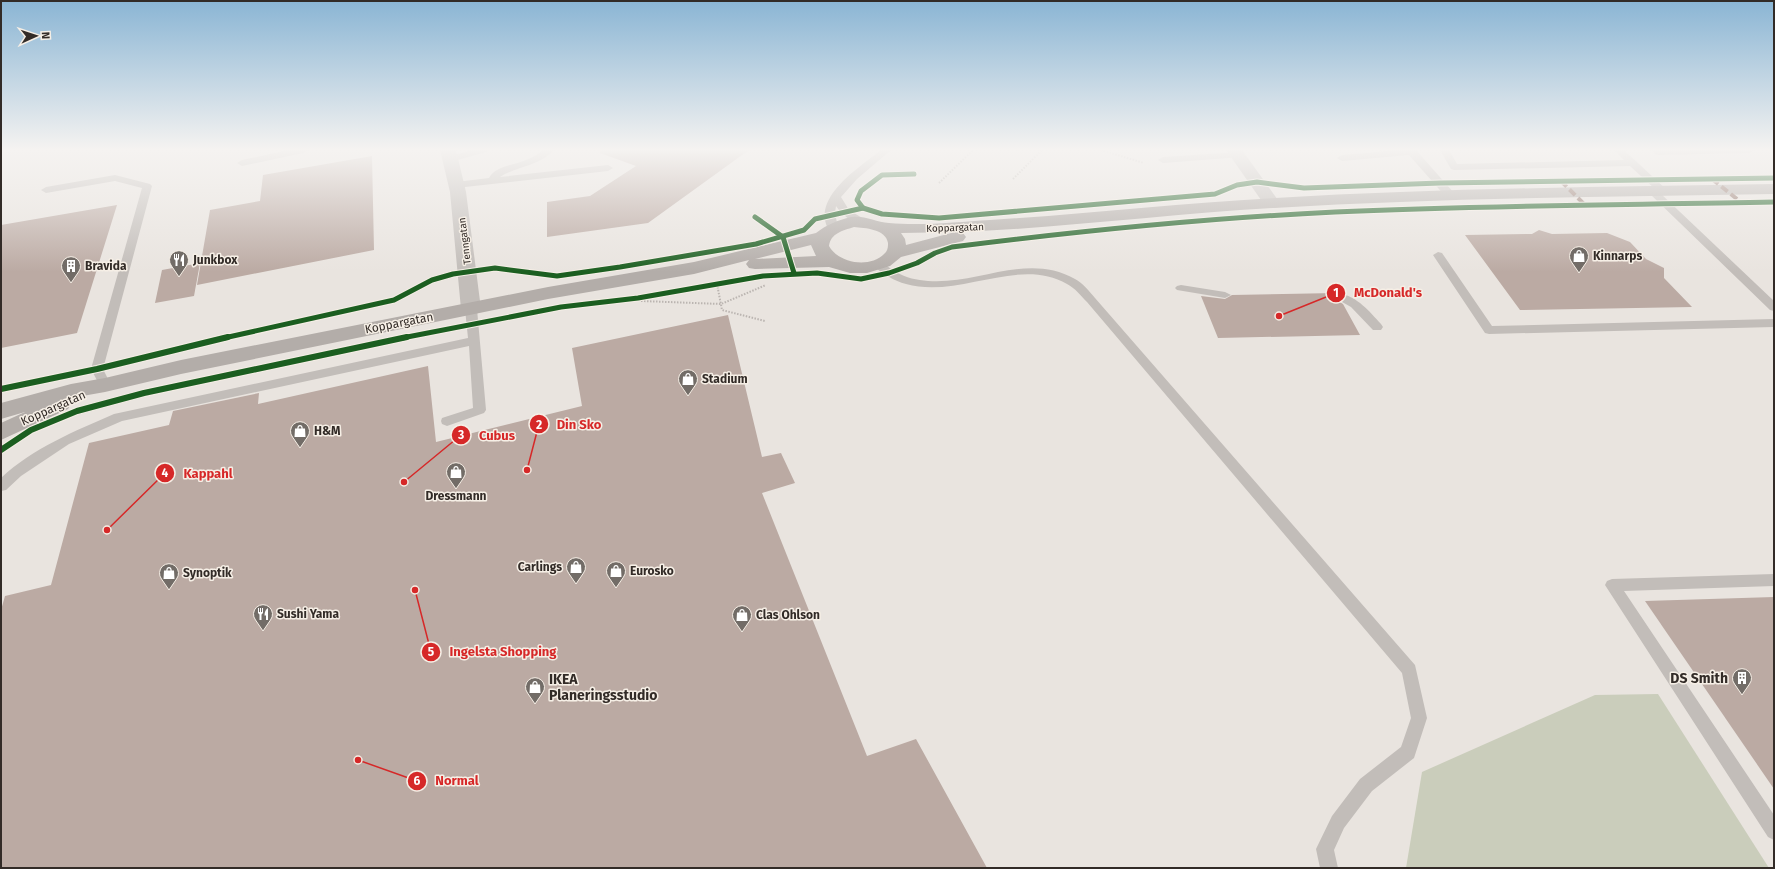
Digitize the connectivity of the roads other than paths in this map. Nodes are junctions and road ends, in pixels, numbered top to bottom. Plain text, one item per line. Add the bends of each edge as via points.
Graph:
1 (146, 191) edge
2 (457, 191) edge
3 (840, 191) edge
4 (1263, 191) edge
5 (1446, 191) edge
6 (1657, 191) junction
7 (1683, 191) edge
8 (1450, 195) junction
9 (836, 197) junction
10 (1272, 203) junction
11 (864, 222) junction
12 (1024, 224) junction
13 (885, 228) junction
14 (827, 232) junction
15 (894, 253) junction
16 (1438, 255) dead end
17 (830, 261) junction
18 (878, 265) junction
19 (694, 268) junction
20 (1181, 288) dead end
21 (1225, 295) dead end
22 (1339, 296) dead end
23 (1774, 307) edge
24 (471, 309) junction
25 (1774, 324) edge
26 (1377, 327) dead end
27 (474, 341) junction
28 (105, 385) junction
29 (1, 410) edge
30 (447, 421) dead end
31 (1, 432) edge
32 (1, 486) edge
33 (1774, 580) edge
34 (1774, 831) edge
35 (1329, 868) edge

1 - 28 lane via 97,369
2 - 24 street, Tenngatan
3 - 9 lane
4 - 10 street
5 - 8 lane
6 - 7 street, Koppargatan
6 - 8 street, Koppargatan
6 - 23 lane
8 - 10 street, Koppargatan
9 - 11 lane via 845,212
9 - 14 lane via 830,210
10 - 12 street, Koppargatan
11 - 13 street
11 - 14 street via 853,222
12 - 13 street, Koppargatan
12 - 15 street, Koppargatan via 943,239
13 - 15 street via 896,240
14 - 17 street via 819,244 820,250
14 - 19 street, Koppargatan
15 - 18 street
16 - 25 lane via 1489,330
17 - 18 street via 853,268
17 - 19 street, Koppargatan
18 - 35 lane via 910,282 933,285 1010,272 1032,271 1053,274 1071,281 1096,306 1408,670 1419,718 1408,752 1366,785 1338,822 1325,849
19 - 24 street, Koppargatan via 548,292
20 - 21 lane
22 - 26 lane via 1360,308
24 - 27 lane
24 - 28 street, Koppargatan via 181,367
27 - 30 lane via 480,410
27 - 32 lane via 119,417 64,441 16,472
28 - 29 street, Koppargatan via 71,391
28 - 31 street, Koppargatan
33 - 34 lane via 1612,584

